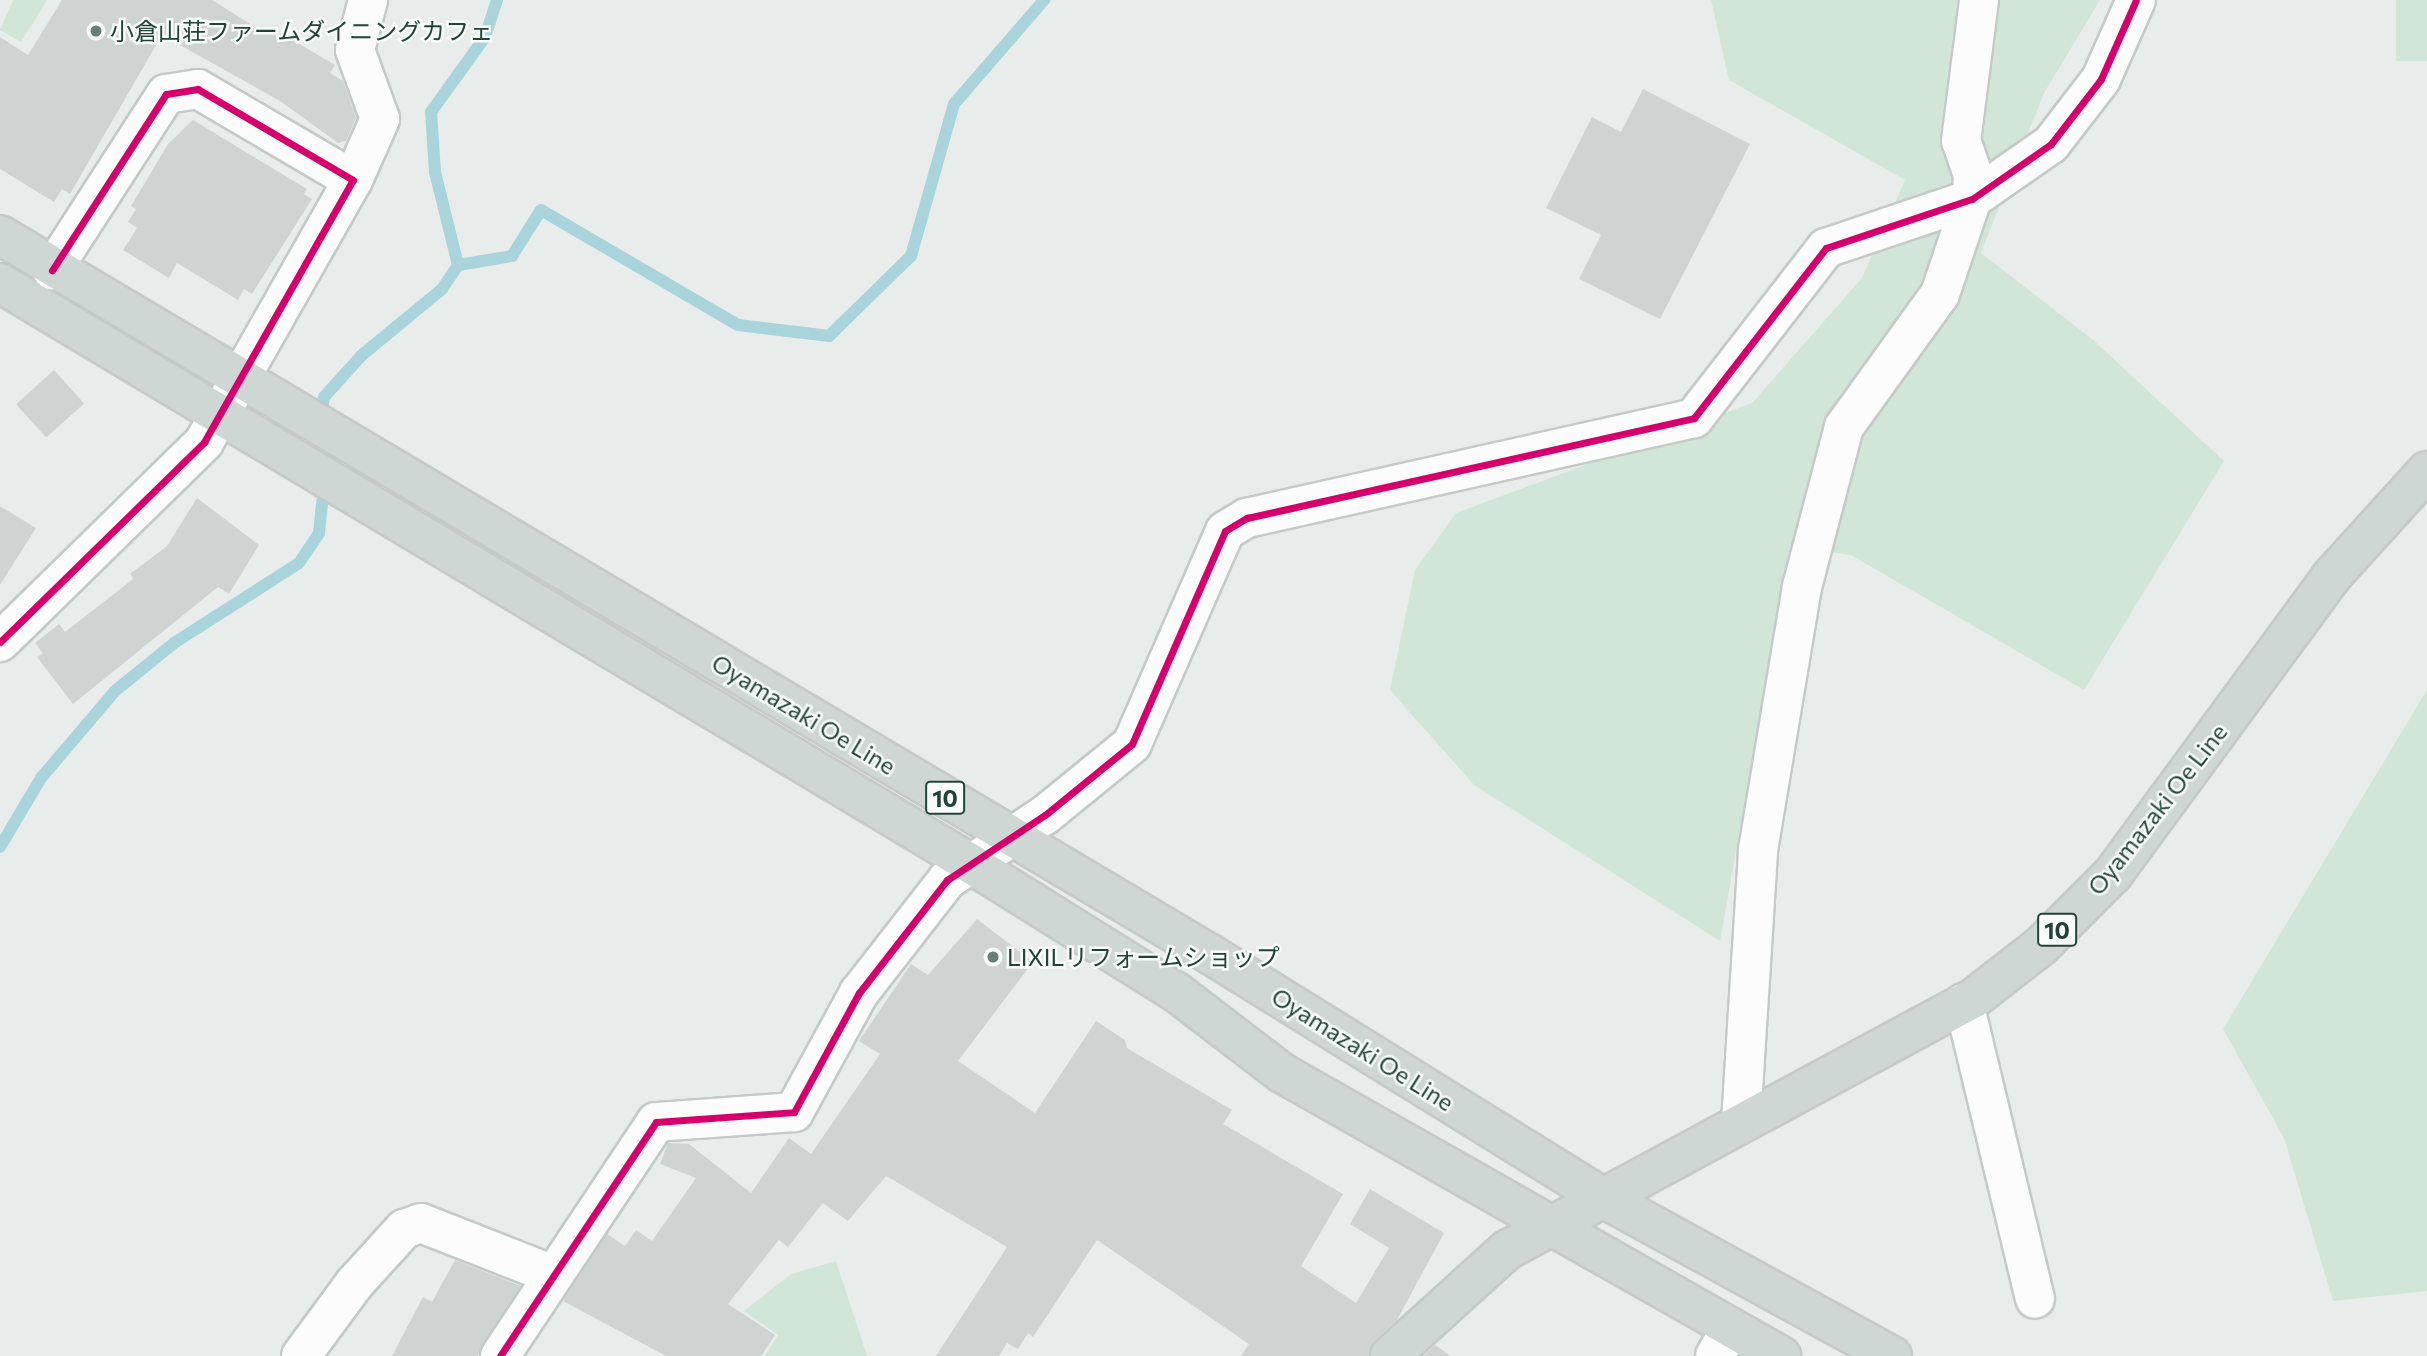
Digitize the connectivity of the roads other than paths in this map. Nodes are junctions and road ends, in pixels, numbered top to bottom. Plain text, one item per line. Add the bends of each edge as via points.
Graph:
1 (368, 0) edge
2 (1979, 0) edge
3 (2136, 0) edge
4 (353, 180) junction
5 (1972, 199) junction
6 (0, 235) edge
7 (52, 270) junction
8 (0, 283) edge
9 (239, 380) junction
10 (219, 415) junction
11 (2427, 471) edge
12 (0, 642) edge
13 (1012, 837) junction
14 (971, 864) junction
15 (1964, 1003) junction
16 (1741, 1122) junction
17 (1605, 1199) junction
18 (1547, 1226) junction
19 (551, 1274) junction
20 (2035, 1299) dead end
21 (1723, 1342) edge
22 (301, 1356) edge
23 (500, 1356) edge
24 (1390, 1356) edge
25 (1781, 1356) edge
26 (1892, 1356) edge

1 - 4 street via 355,50 380,119
2 - 5 street via 1961,141 1973,175
3 - 5 street via 2101,79 2078,113 2021,170
4 - 7 street via 198,89 166,94
4 - 9 street
5 - 13 street via 1826,248 1694,418 1247,518 1225,531 1132,744
5 - 16 street via 1940,294 1843,427 1802,587 1758,850
6 - 7 main road, Oyamazaki Oe Line / 10
7 - 9 main road, Oyamazaki Oe Line / 10
8 - 10 main road, Oyamazaki Oe Line / 10
9 - 10 street
9 - 13 main road, Oyamazaki Oe Line / 10
10 - 12 street via 204,442
10 - 14 main road, Oyamazaki Oe Line / 10
11 - 15 main road, Oyamazaki Oe Line / 10 via 2331,577 2113,874 2042,945
13 - 14 street
13 - 17 main road, Oyamazaki Oe Line / 10
14 - 18 main road, Oyamazaki Oe Line / 10 via 1176,992 1282,1073
14 - 19 street via 947,880 859,993 794,1112 656,1122
15 - 16 main road, Oyamazaki Oe Line / 10
15 - 20 street
16 - 17 main road, Oyamazaki Oe Line / 10
17 - 18 main road, Oyamazaki Oe Line / 10
17 - 26 main road, Oyamazaki Oe Line / 10
18 - 21 main road, Oyamazaki Oe Line / 10
18 - 24 main road via 1507,1250
19 - 22 street via 421,1223 404,1229 354,1284
19 - 23 street
21 - 25 main road, Oyamazaki Oe Line / 10

